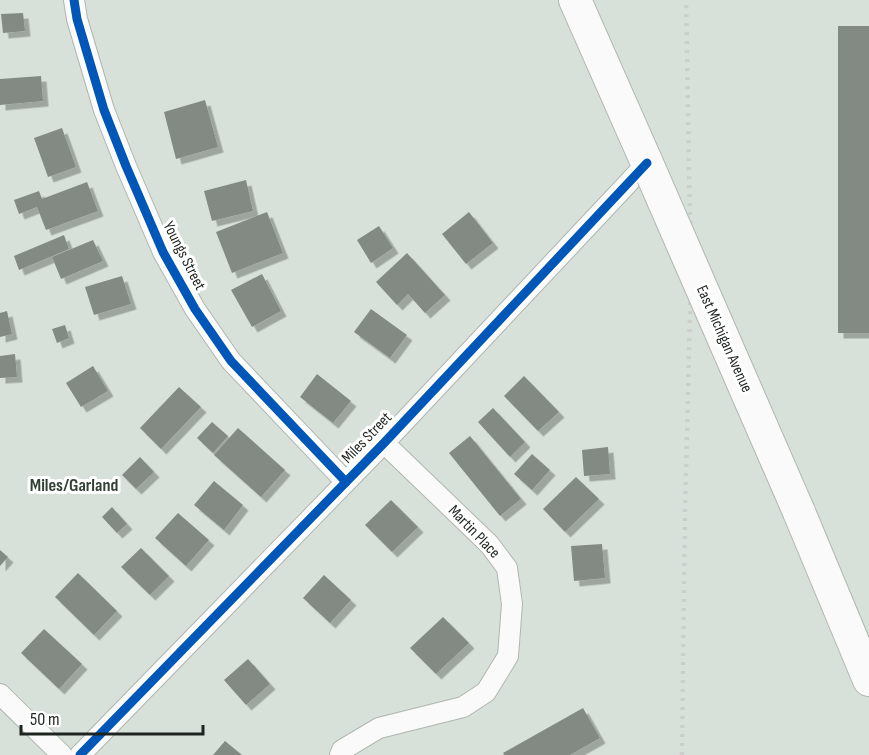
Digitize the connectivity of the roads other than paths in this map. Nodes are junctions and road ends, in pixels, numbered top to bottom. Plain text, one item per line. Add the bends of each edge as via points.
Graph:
1 (74, 0) edge
2 (575, 0) edge
3 (647, 163) junction
4 (384, 443) junction
5 (346, 482) junction
6 (835, 597) junction
7 (869, 628) edge
8 (869, 680) edge
9 (0, 694) edge
10 (62, 755) edge
11 (80, 755) edge
12 (340, 755) edge

1 - 5 street, Youngs Street via 104,110 173,271 231,361
2 - 3 main road, East Michigan Avenue
3 - 4 street, Miles Street
3 - 6 main road, East Michigan Avenue, bridge
4 - 5 street, Miles Street
4 - 12 street, Martin Place via 489,543 507,568 512,604 508,656 486,692 463,707 379,728
5 - 11 street, Miles Street
6 - 7 main road via 848,615
6 - 8 main road, East Michigan Avenue
9 - 10 street

